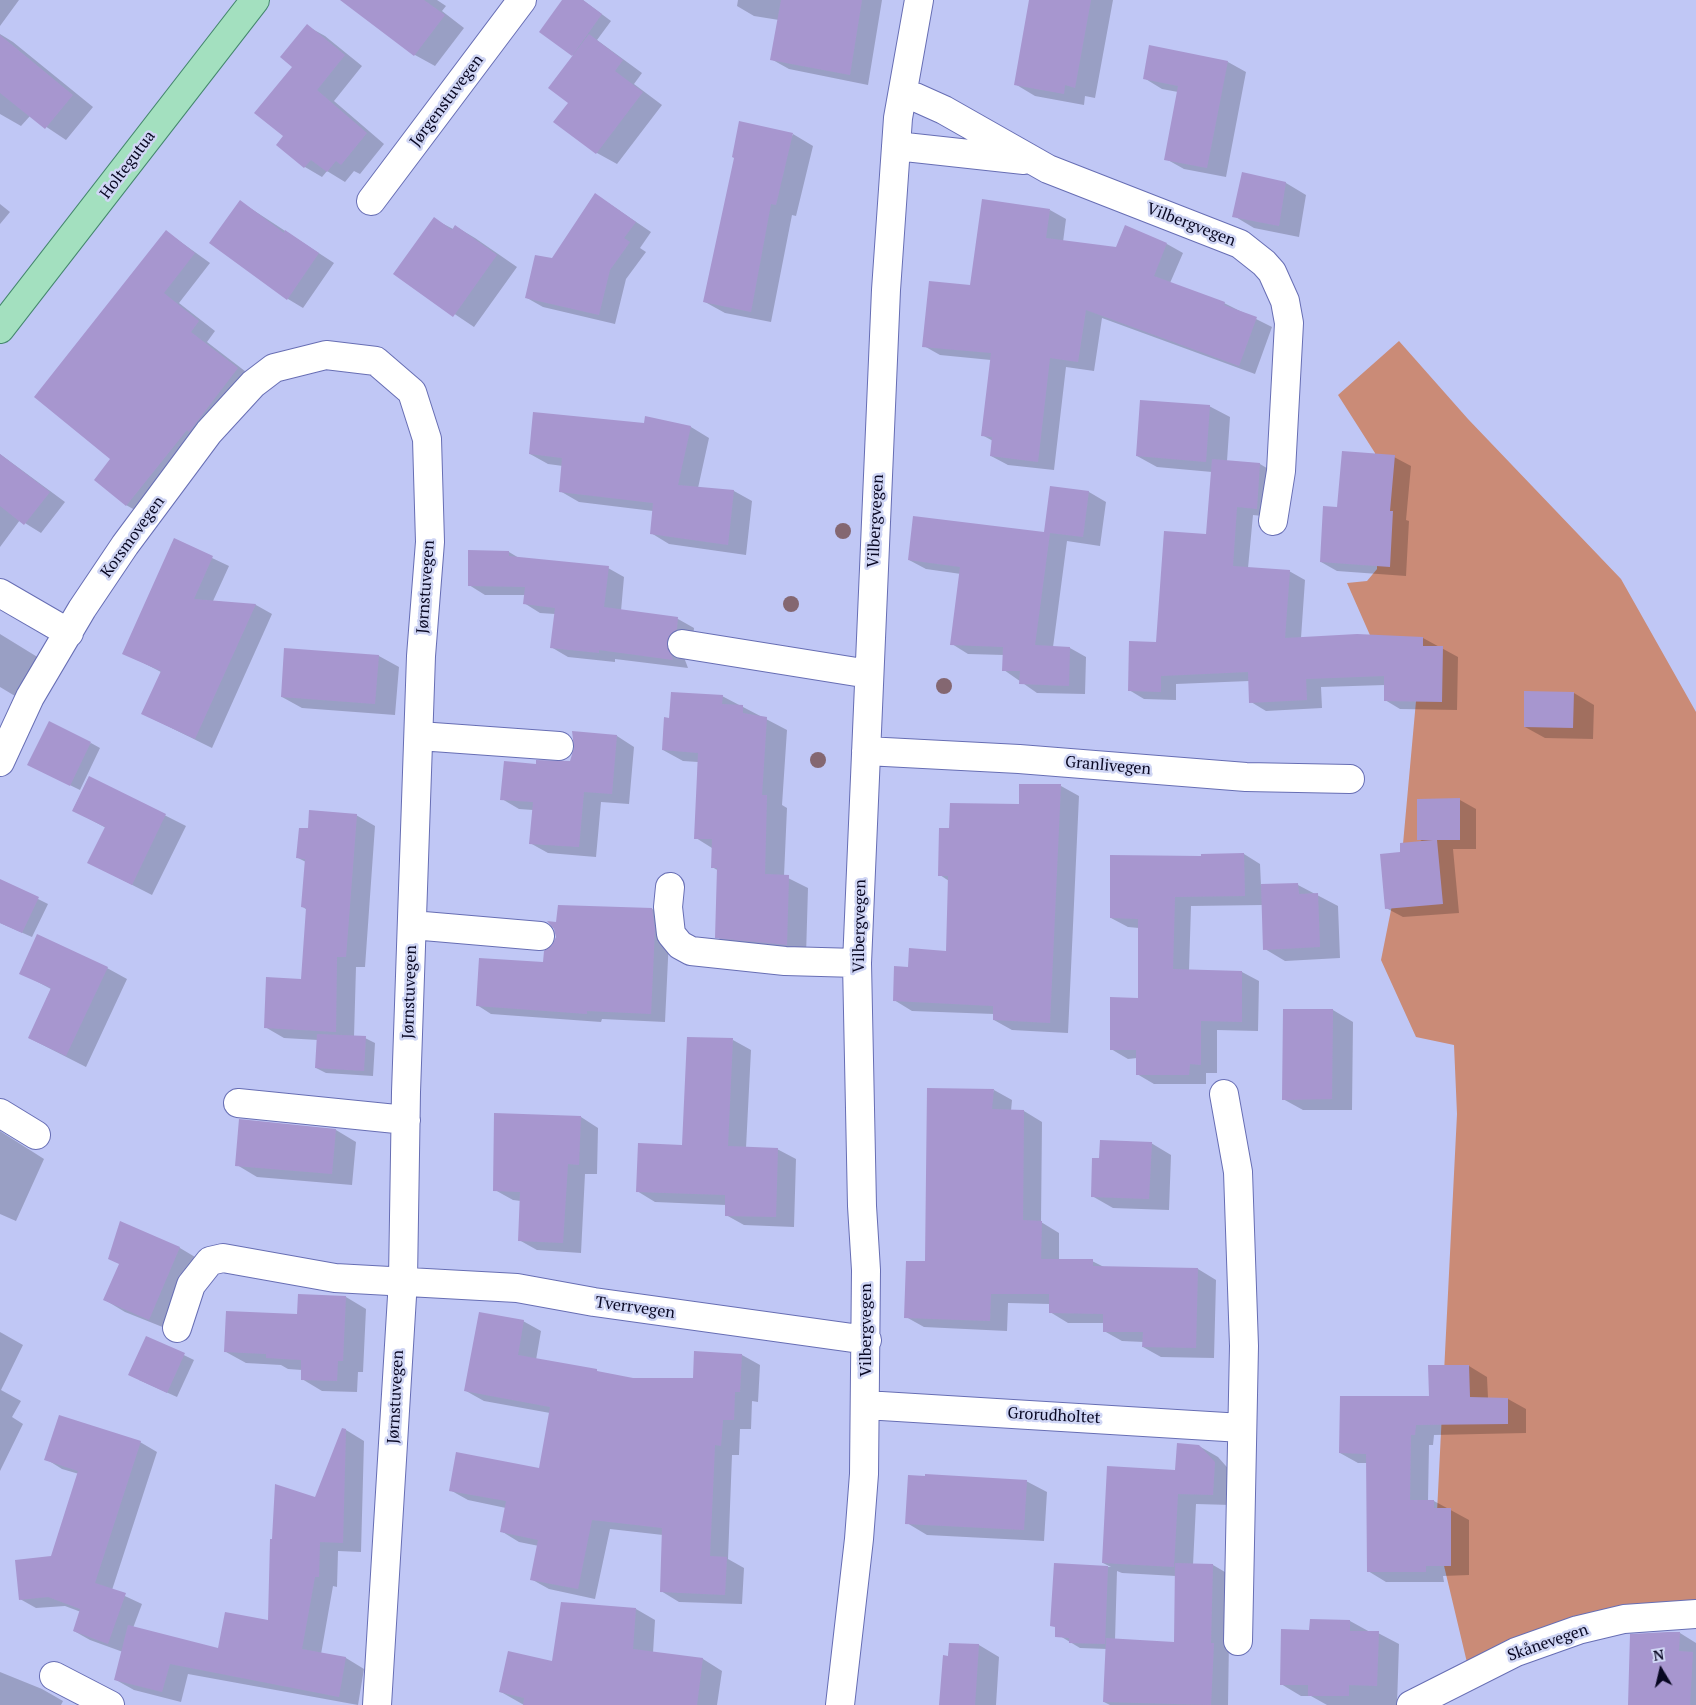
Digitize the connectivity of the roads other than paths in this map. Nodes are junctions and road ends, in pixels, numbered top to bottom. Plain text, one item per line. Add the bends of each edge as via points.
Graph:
1 (255, 0) edge
2 (522, 0) edge
3 (918, 0) edge
4 (903, 95) junction
5 (896, 146) junction
6 (1033, 162) junction
7 (371, 201) dead end
8 (0, 330) edge
9 (313, 357) joint
10 (1273, 521) dead end
11 (0, 593) edge
12 (69, 633) junction
13 (682, 644) dead end
14 (869, 674) junction
15 (419, 736) junction
16 (559, 746) dead end
17 (866, 751) junction
18 (0, 762) edge
19 (1350, 780) dead end
20 (670, 887) dead end
21 (412, 925) junction
22 (540, 936) dead end
23 (857, 963) junction
24 (1224, 1094) dead end
25 (238, 1102) dead end
26 (0, 1112) edge
27 (406, 1120) junction
28 (36, 1135) dead end
29 (403, 1280) junction
30 (177, 1328) dead end
31 (867, 1340) junction
32 (865, 1405) junction
33 (1242, 1428) junction
34 (1696, 1614) edge
35 (1238, 1641) dead end
36 (54, 1676) dead end
37 (110, 1705) edge
38 (377, 1705) edge
39 (840, 1705) edge
40 (1410, 1705) edge

1 - 8 main road, Holtegutua
2 - 7 street, Jørgenstuvegen
3 - 4 street, Vilbergvegen
4 - 5 street, Vilbergvegen
4 - 6 street, Vilbergvegen via 944,110
5 - 6 street, Vilbergvegen
5 - 14 street, Vilbergvegen
6 - 10 street, Vilbergvegen via 1240,244 1272,272 1285,301 1290,323 1281,471
9 - 12 street, Korsmovegen via 274,368 253,384 209,432 125,545
9 - 15 street, Jørnstuvegen via 326,355 376,361 412,392 427,439 430,542 421,656
11 - 12 street
12 - 18 street, Korsmovegen via 30,697
13 - 14 street
14 - 17 street, Vilbergvegen
15 - 16 street
15 - 21 street, Jørnstuvegen
17 - 19 street, Granlivegen via 1010,758 1246,777
17 - 23 street, Vilbergvegen
20 - 23 street via 671,934 680,945 691,950 785,962
21 - 22 street
21 - 27 street, Jørnstuvegen
23 - 31 street, Vilbergvegen
24 - 33 street via 1238,1172 1244,1346
25 - 27 street
26 - 28 street
27 - 29 street, Jørnstuvegen
29 - 30 street, Tverrvegen via 335,1278 223,1258 210,1261 191,1284
29 - 31 street, Tverrvegen via 517,1288 594,1302
29 - 38 street, Jørnstuvegen
31 - 32 street, Vilbergvegen
32 - 33 street, Grorudholtet
32 - 39 street, Vilbergvegen via 859,1539
33 - 35 street
34 - 40 street, Skånevegen via 1624,1619 1578,1630 1516,1652
36 - 37 street

